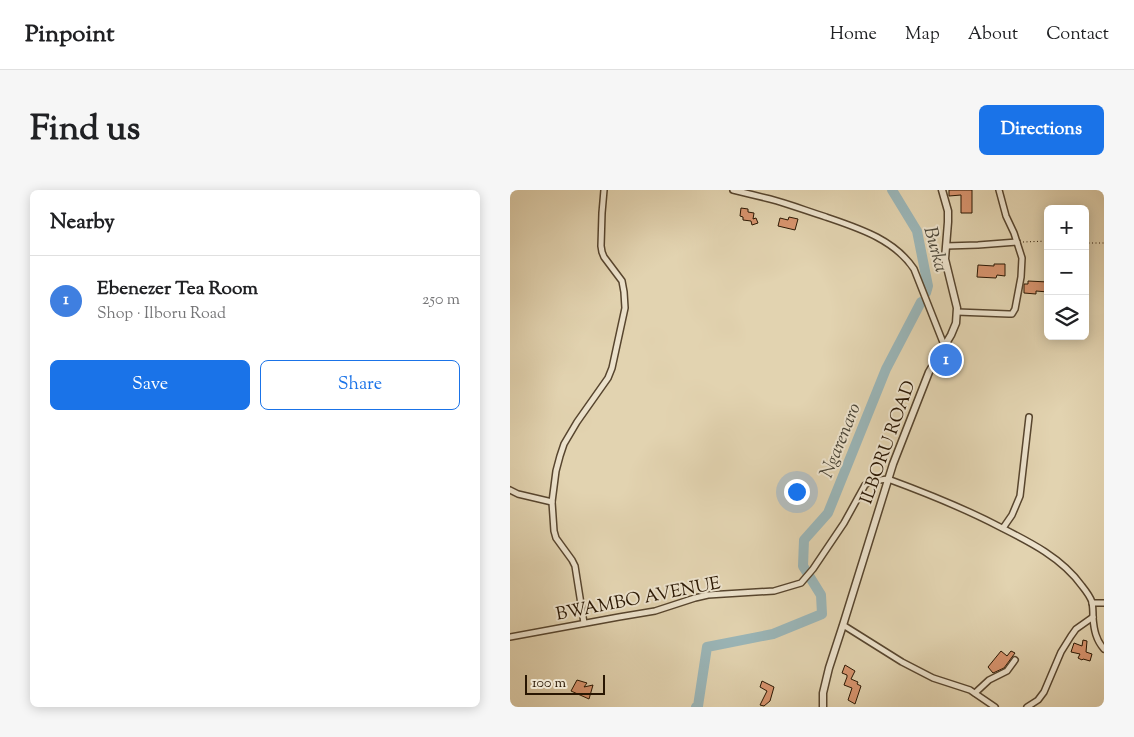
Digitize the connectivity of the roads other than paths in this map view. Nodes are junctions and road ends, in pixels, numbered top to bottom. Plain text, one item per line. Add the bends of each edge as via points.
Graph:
1 (604, 190) edge
2 (733, 190) edge
3 (942, 190) edge
4 (999, 190) edge
5 (1017, 242) junction
6 (946, 246) junction
7 (957, 312) junction
8 (944, 345) junction
9 (1029, 416) dead end
10 (888, 479) junction
11 (510, 490) edge
12 (552, 502) junction
13 (1003, 528) junction
14 (1092, 603) junction
15 (1104, 603) edge
16 (1093, 617) junction
17 (584, 623) junction
18 (843, 625) junction
19 (510, 637) edge
20 (1104, 649) edge
21 (1015, 660) dead end
22 (974, 693) junction
23 (823, 707) edge
24 (995, 707) edge
25 (1027, 707) edge

1 - 12 street via 601,246 604,257 622,282 625,308 608,378 564,444
2 - 8 street via 860,228 890,245 914,269
3 - 6 street, ILBORU ROAD via 948,210
4 - 5 street
5 - 6 street
5 - 7 street via 1022,258 1012,314
6 - 7 street, ILBORU ROAD via 946,266
7 - 8 street, ILBORU ROAD via 956,323
8 - 10 street, ILBORU ROAD via 921,390
9 - 13 street via 1020,496
10 - 13 street
10 - 17 street, BWAMBO AVENUE via 865,485 844,523 802,583 774,591 695,598 655,612
10 - 18 street, ILBORU ROAD
11 - 12 street
12 - 17 street via 556,538 575,566
13 - 14 street via 1035,545 1066,569 1079,581
14 - 15 street
14 - 16 street
16 - 20 street via 1095,632
16 - 25 street via 1076,629 1061,652 1044,692
17 - 19 street, BWAMBO AVENUE
18 - 22 street via 902,662
18 - 23 street, ILBORU ROAD via 825,682
21 - 22 street via 1007,671
22 - 24 street

